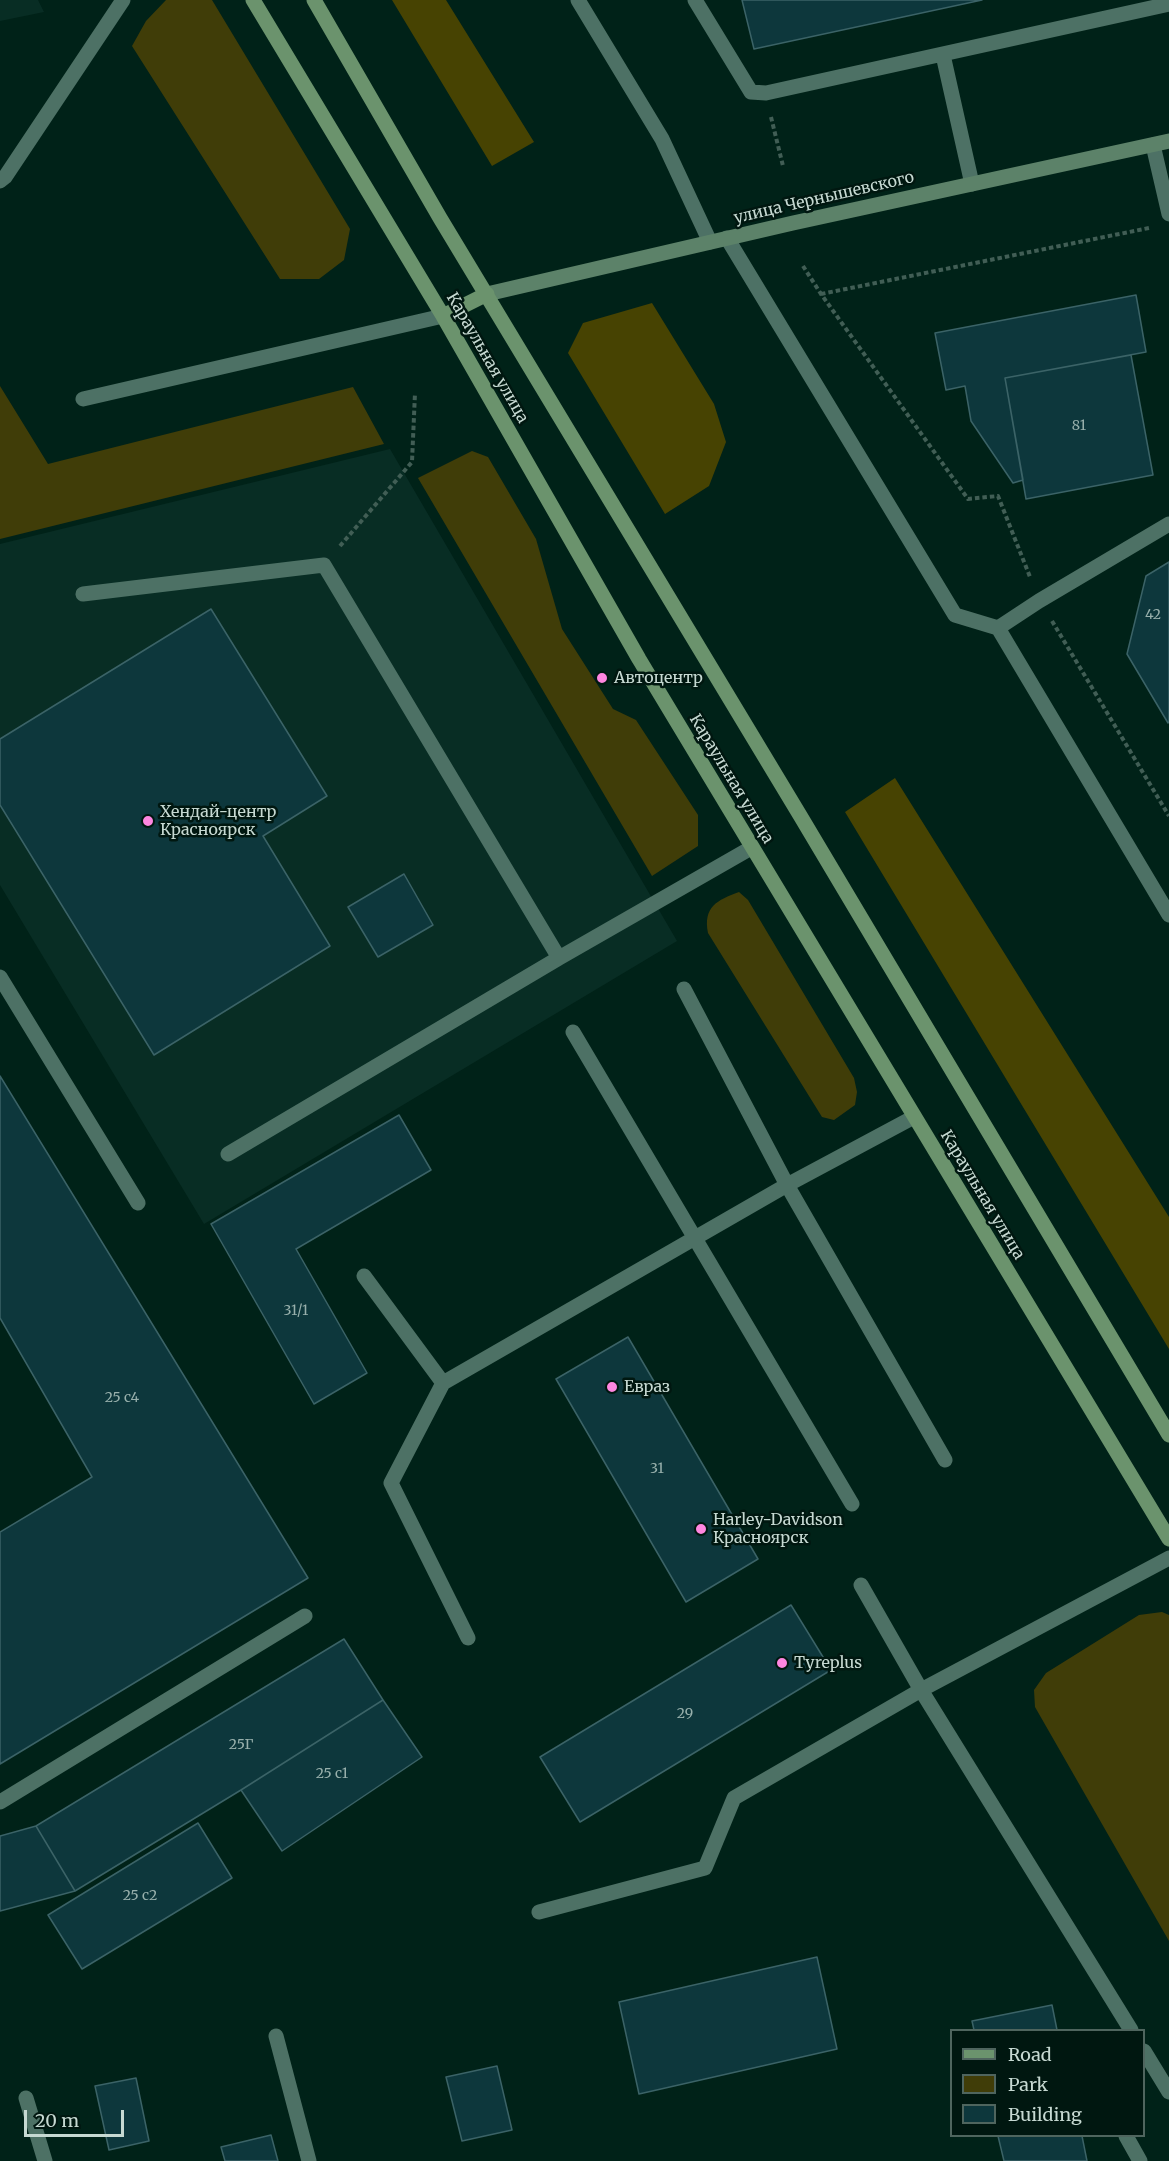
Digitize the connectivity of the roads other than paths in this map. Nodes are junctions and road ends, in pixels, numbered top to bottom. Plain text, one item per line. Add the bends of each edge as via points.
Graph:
1 (123, 0) edge
2 (253, 0) edge
3 (314, 0) edge
4 (578, 0) edge
5 (695, 0) edge
6 (1169, 4) edge
7 (943, 55) junction
8 (1169, 141) edge
9 (1153, 145) junction
10 (0, 181) edge
11 (972, 184) junction
12 (1169, 214) edge
13 (727, 238) junction
14 (710, 242) junction
15 (487, 294) junction
16 (443, 316) junction
17 (83, 399) dead end
18 (1169, 524) edge
19 (83, 594) dead end
20 (998, 628) junction
21 (751, 848) junction
22 (1169, 915) edge
23 (559, 958) junction
24 (0, 976) edge
25 (684, 989) dead end
26 (573, 1032) dead end
27 (914, 1117) junction
28 (228, 1154) dead end
29 (787, 1185) junction
30 (138, 1203) dead end
31 (696, 1237) junction
32 (364, 1276) dead end
33 (443, 1383) junction
34 (1169, 1435) edge
35 (945, 1460) dead end
36 (852, 1504) dead end
37 (1169, 1539) edge
38 (1169, 1558) edge
39 (861, 1585) dead end
40 (305, 1616) dead end
41 (468, 1638) dead end
42 (921, 1690) junction
43 (0, 1802) edge
44 (539, 1912) dead end
45 (1130, 2029) edge
46 (276, 2036) dead end
47 (1145, 2054) edge
48 (1169, 2092) edge
49 (26, 2098) dead end
50 (1127, 2137) edge
51 (45, 2161) edge
52 (309, 2161) edge
53 (1140, 2161) edge

1 - 10 street
2 - 16 main road, Караульная улица
3 - 15 main road, Караульная улица
4 - 14 street via 662,139
5 - 7 street via 751,92 766,93
6 - 7 street
7 - 11 street
8 - 9 main road, улица Чернышевского
9 - 11 main road, улица Чернышевского
9 - 12 street
11 - 13 main road, улица Чернышевского
13 - 14 main road, улица Чернышевского
13 - 20 street via 955,615
14 - 15 main road, улица Чернышевского
15 - 16 main road
15 - 34 main road, Караульная улица
16 - 17 street
16 - 21 main road, Караульная улица
18 - 20 street
19 - 23 street via 324,565
20 - 22 street
21 - 23 street
21 - 27 main road, Караульная улица
23 - 28 street
24 - 30 street
25 - 29 street
26 - 31 street
27 - 29 street
27 - 37 main road, Караульная улица
29 - 31 street
29 - 35 street
31 - 33 street
31 - 36 street
32 - 33 street
33 - 41 street via 391,1483
38 - 42 street
39 - 42 street
40 - 43 street
42 - 44 street via 734,1798 705,1868
42 - 45 street
46 - 52 street
47 - 48 street
49 - 51 street
50 - 53 street

